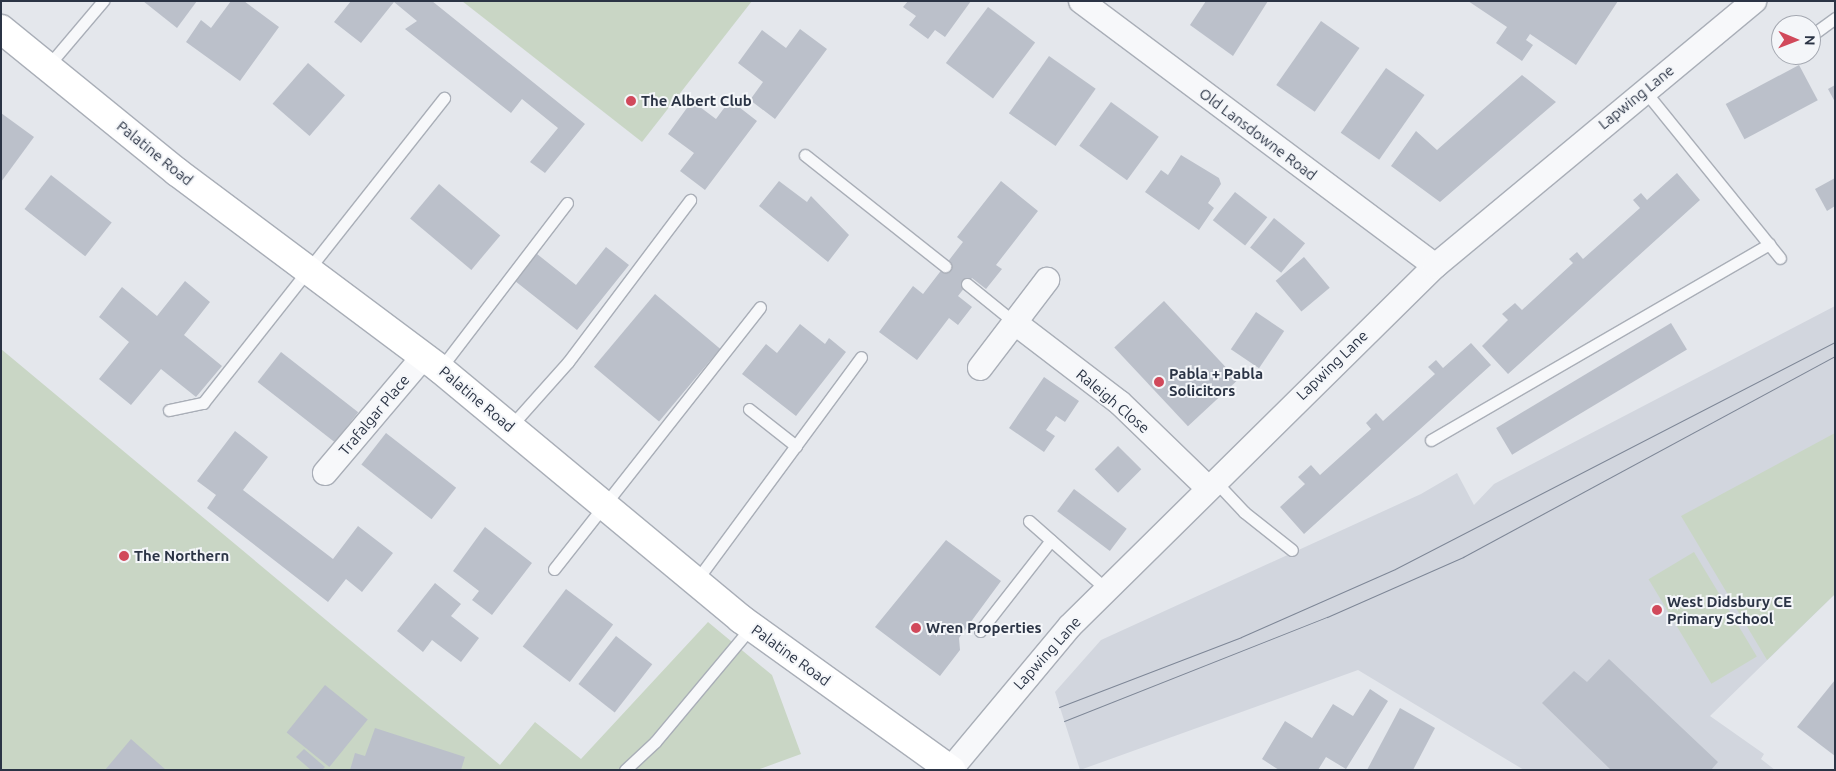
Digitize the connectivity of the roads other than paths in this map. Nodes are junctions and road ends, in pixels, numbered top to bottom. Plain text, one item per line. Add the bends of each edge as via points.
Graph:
1 (102, 1) edge
2 (1081, 1) edge
3 (1754, 1) edge
4 (1835, 18) edge
5 (1821, 28) edge
6 (1, 30) edge
7 (47, 67) junction
8 (1644, 90) junction
9 (444, 98) dead end
10 (806, 154) dead end
11 (690, 200) dead end
12 (567, 203) dead end
13 (1769, 244) junction
14 (1780, 258) dead end
15 (945, 266) dead end
16 (1436, 266) junction
17 (308, 270) junction
18 (1047, 280) dead end
19 (967, 284) dead end
20 (760, 306) dead end
21 (1014, 322) junction
22 (861, 357) dead end
23 (432, 363) junction
24 (980, 368) dead end
25 (749, 409) dead end
26 (169, 410) dead end
27 (510, 427) junction
28 (1432, 440) dead end
29 (796, 446) junction
30 (325, 473) dead end
31 (1210, 483) junction
32 (603, 504) junction
33 (1029, 520) dead end
34 (1051, 540) junction
35 (1292, 550) dead end
36 (554, 569) dead end
37 (695, 583) junction
38 (1106, 589) junction
39 (752, 626) junction
40 (980, 630) dead end
41 (625, 770) edge
42 (950, 770) edge

1 - 7 lane
2 - 16 street, Old Lansdowne Road
3 - 8 street, Lapwing Lane
4 - 5 lane
6 - 7 main road, Palatine Road
7 - 17 main road, Palatine Road
8 - 13 lane
8 - 16 street, Lapwing Lane
9 - 17 lane
10 - 15 lane
11 - 27 lane via 568,362
12 - 23 lane
13 - 14 lane
13 - 28 lane
16 - 31 street, Lapwing Lane
17 - 23 main road, Palatine Road
17 - 26 lane via 203,403
18 - 21 street
19 - 21 lane
20 - 32 lane
21 - 24 street
21 - 31 street, Raleigh Close via 1120,403
22 - 29 lane
23 - 27 main road, Palatine Road
23 - 30 street, Trafalgar Place
25 - 29 lane
27 - 32 main road, Palatine Road
29 - 37 lane
31 - 35 lane
31 - 38 street, Lapwing Lane
32 - 36 lane
32 - 37 main road, Palatine Road
33 - 34 lane
34 - 38 lane
34 - 40 lane
37 - 39 main road, Palatine Road
38 - 42 street, Lapwing Lane
39 - 41 lane via 655,742
39 - 42 main road, Palatine Road

